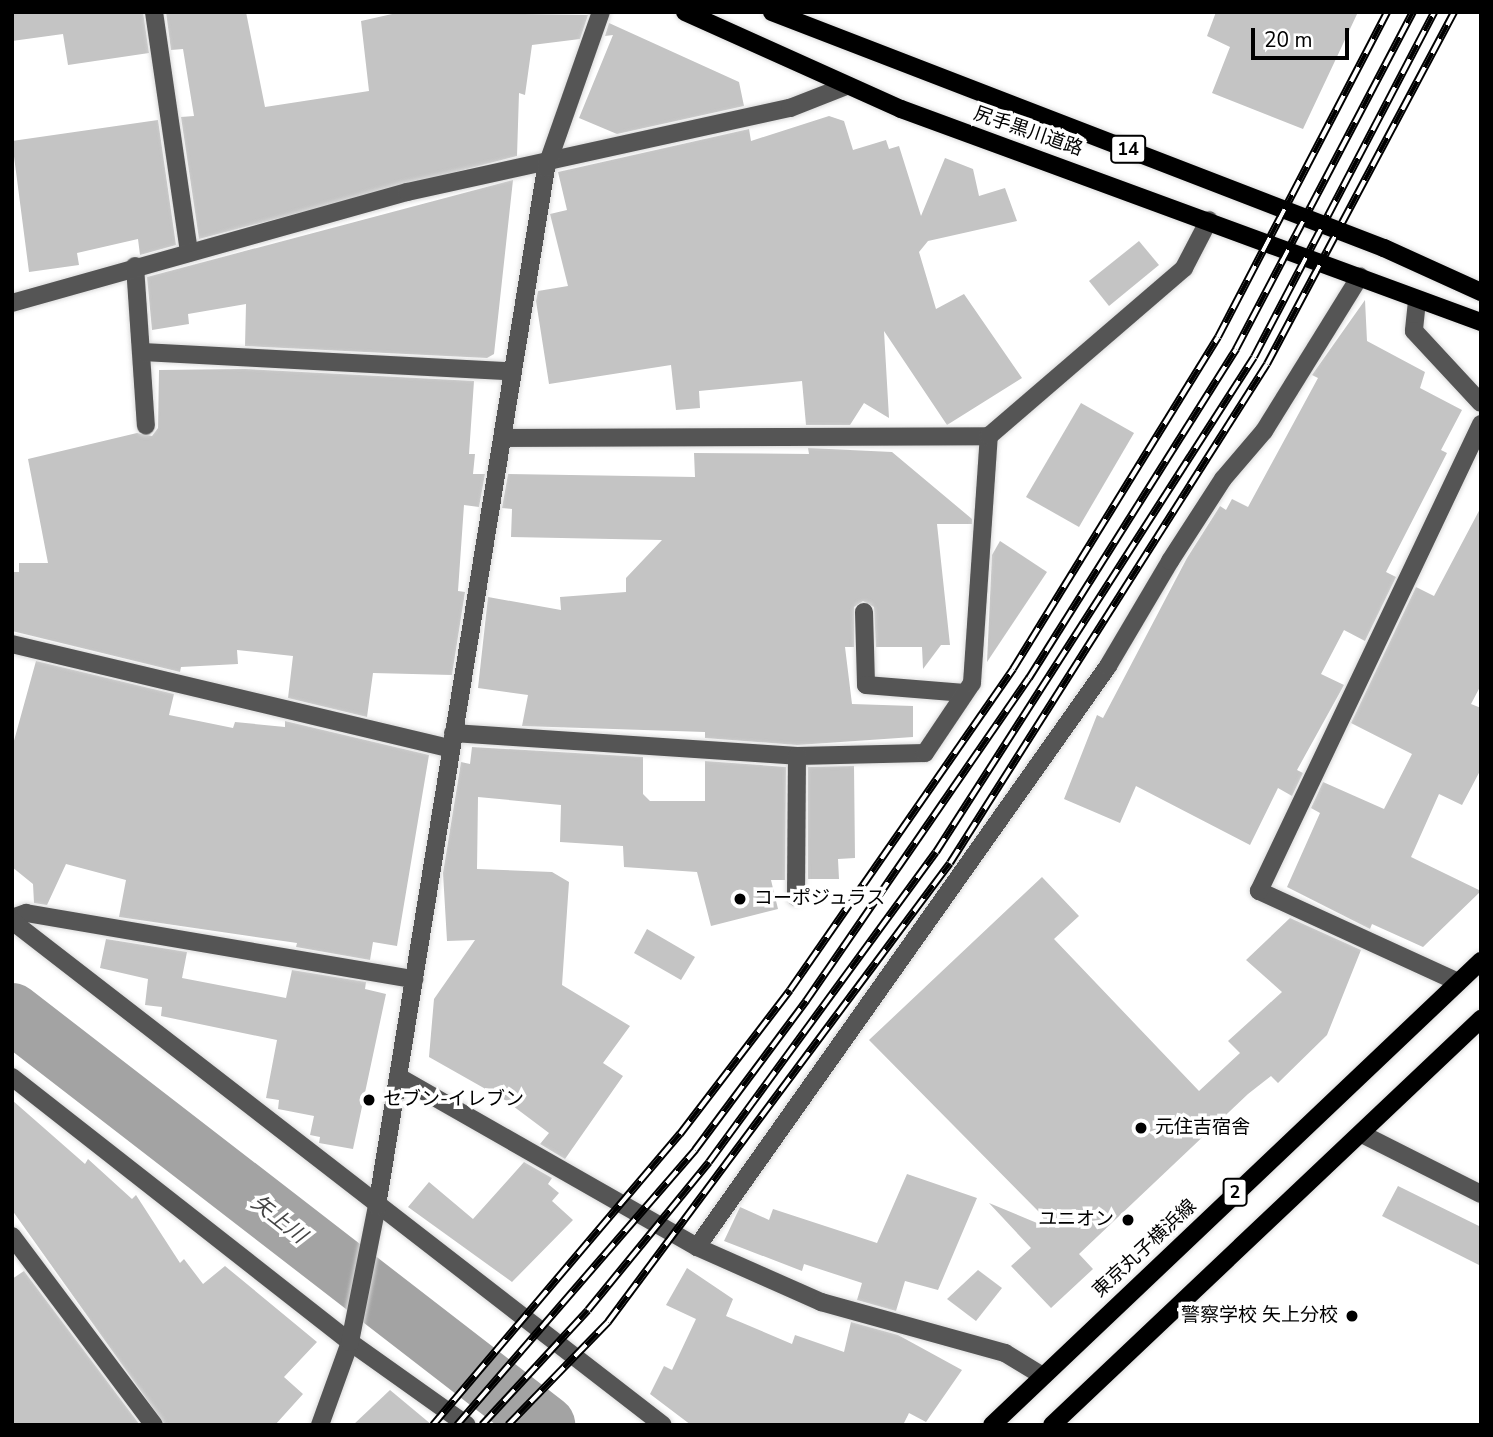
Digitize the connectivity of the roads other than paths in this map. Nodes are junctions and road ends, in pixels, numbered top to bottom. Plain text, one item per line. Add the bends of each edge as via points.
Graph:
1 (154, 12) edge
2 (601, 12) edge
3 (685, 12) edge
4 (772, 12) edge
5 (846, 86) junction
6 (549, 159) junction
7 (1209, 220) junction
8 (189, 252) junction
9 (135, 266) junction
10 (1360, 276) junction
11 (1481, 292) edge
12 (1417, 302) junction
13 (12, 303) edge
14 (1481, 322) edge
15 (142, 352) junction
16 (510, 371) junction
17 (1481, 402) edge
18 (1481, 424) edge
19 (146, 426) dead end
20 (989, 436) junction
21 (503, 438) junction
22 (864, 612) dead end
23 (12, 644) edge
24 (965, 693) junction
25 (451, 741) junction
26 (797, 756) junction
27 (796, 897) dead end
28 (16, 913) edge
29 (1481, 961) edge
30 (414, 979) junction
31 (1458, 982) junction
32 (1481, 1019) edge
33 (12, 1077) edge
34 (399, 1077) junction
35 (1362, 1134) junction
36 (1481, 1194) edge
37 (377, 1206) junction
38 (12, 1236) edge
39 (696, 1247) junction
40 (350, 1342) junction
41 (1041, 1375) junction
42 (154, 1425) edge
43 (320, 1425) edge
44 (467, 1425) edge
45 (663, 1425) edge
46 (992, 1425) edge
47 (1052, 1425) edge

1 - 8 street
2 - 6 street
3 - 5 main road, 尻手黒川道路 / 14
4 - 11 main road, 尻手黒川道路 / 14 via 1384,248
5 - 6 street via 790,108
5 - 7 main road, 尻手黒川道路 / 14
6 - 8 street
6 - 16 street
7 - 10 main road, 尻手黒川道路 / 14
7 - 20 street via 1184,268
8 - 9 street
9 - 13 street
9 - 15 street
10 - 12 main road, 尻手黒川道路 / 14
10 - 39 street via 1264,431 1223,479 1170,561 1108,666
12 - 14 main road, 尻手黒川道路 / 14
12 - 17 street via 1414,331
15 - 16 street
15 - 19 street
16 - 21 street
18 - 31 street via 1259,891
20 - 21 street
20 - 24 street via 972,682
21 - 25 street
22 - 24 street via 866,685
23 - 25 street
24 - 26 street via 925,753
25 - 26 street
25 - 30 street
26 - 27 street
28 - 30 street
28 - 37 street
29 - 31 main road, 東京丸子横浜線 / 2
30 - 34 street
31 - 41 main road, 東京丸子横浜線 / 2
32 - 35 main road, 2
33 - 40 street
34 - 37 street
34 - 39 street
35 - 36 street
35 - 47 main road, 2
37 - 40 street
37 - 45 street
38 - 42 street
39 - 41 street via 821,1302 1005,1353
40 - 43 street
40 - 44 street
41 - 46 main road, 東京丸子横浜線 / 2

